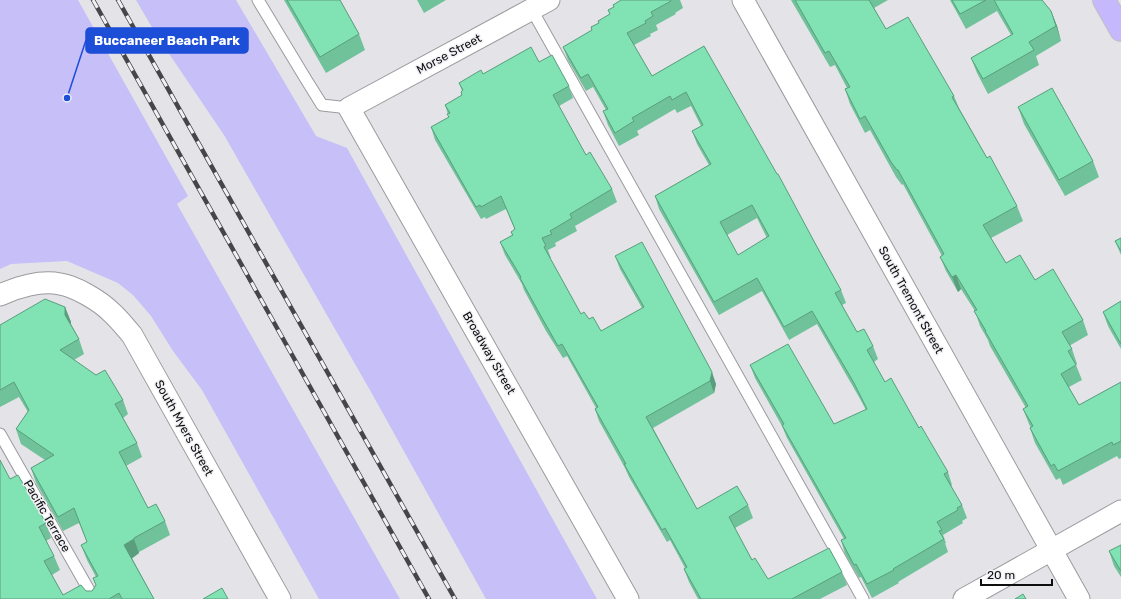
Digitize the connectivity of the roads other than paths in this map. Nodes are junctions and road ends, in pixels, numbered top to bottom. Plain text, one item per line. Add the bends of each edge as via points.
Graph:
1 (258, 0) edge
2 (744, 0) edge
3 (1104, 0) edge
4 (541, 5) edge
5 (1121, 30) edge
6 (349, 108) junction
7 (0, 295) edge
8 (0, 434) edge
9 (1121, 511) edge
10 (1051, 550) junction
11 (94, 599) edge
12 (280, 599) edge
13 (628, 599) edge
14 (862, 599) edge
15 (964, 599) edge
16 (1079, 599) edge

1 - 6 lane via 322,105
2 - 10 street, South Tremont Street
3 - 5 main road
4 - 6 street, Morse Street
4 - 14 lane
6 - 13 street, Broadway Street
7 - 12 street, South Myers Street via 32,285 60,284 91,296 111,312 132,335
8 - 11 lane, Pacific Terrace
9 - 10 street
10 - 15 street
10 - 16 street, South Tremont Street

